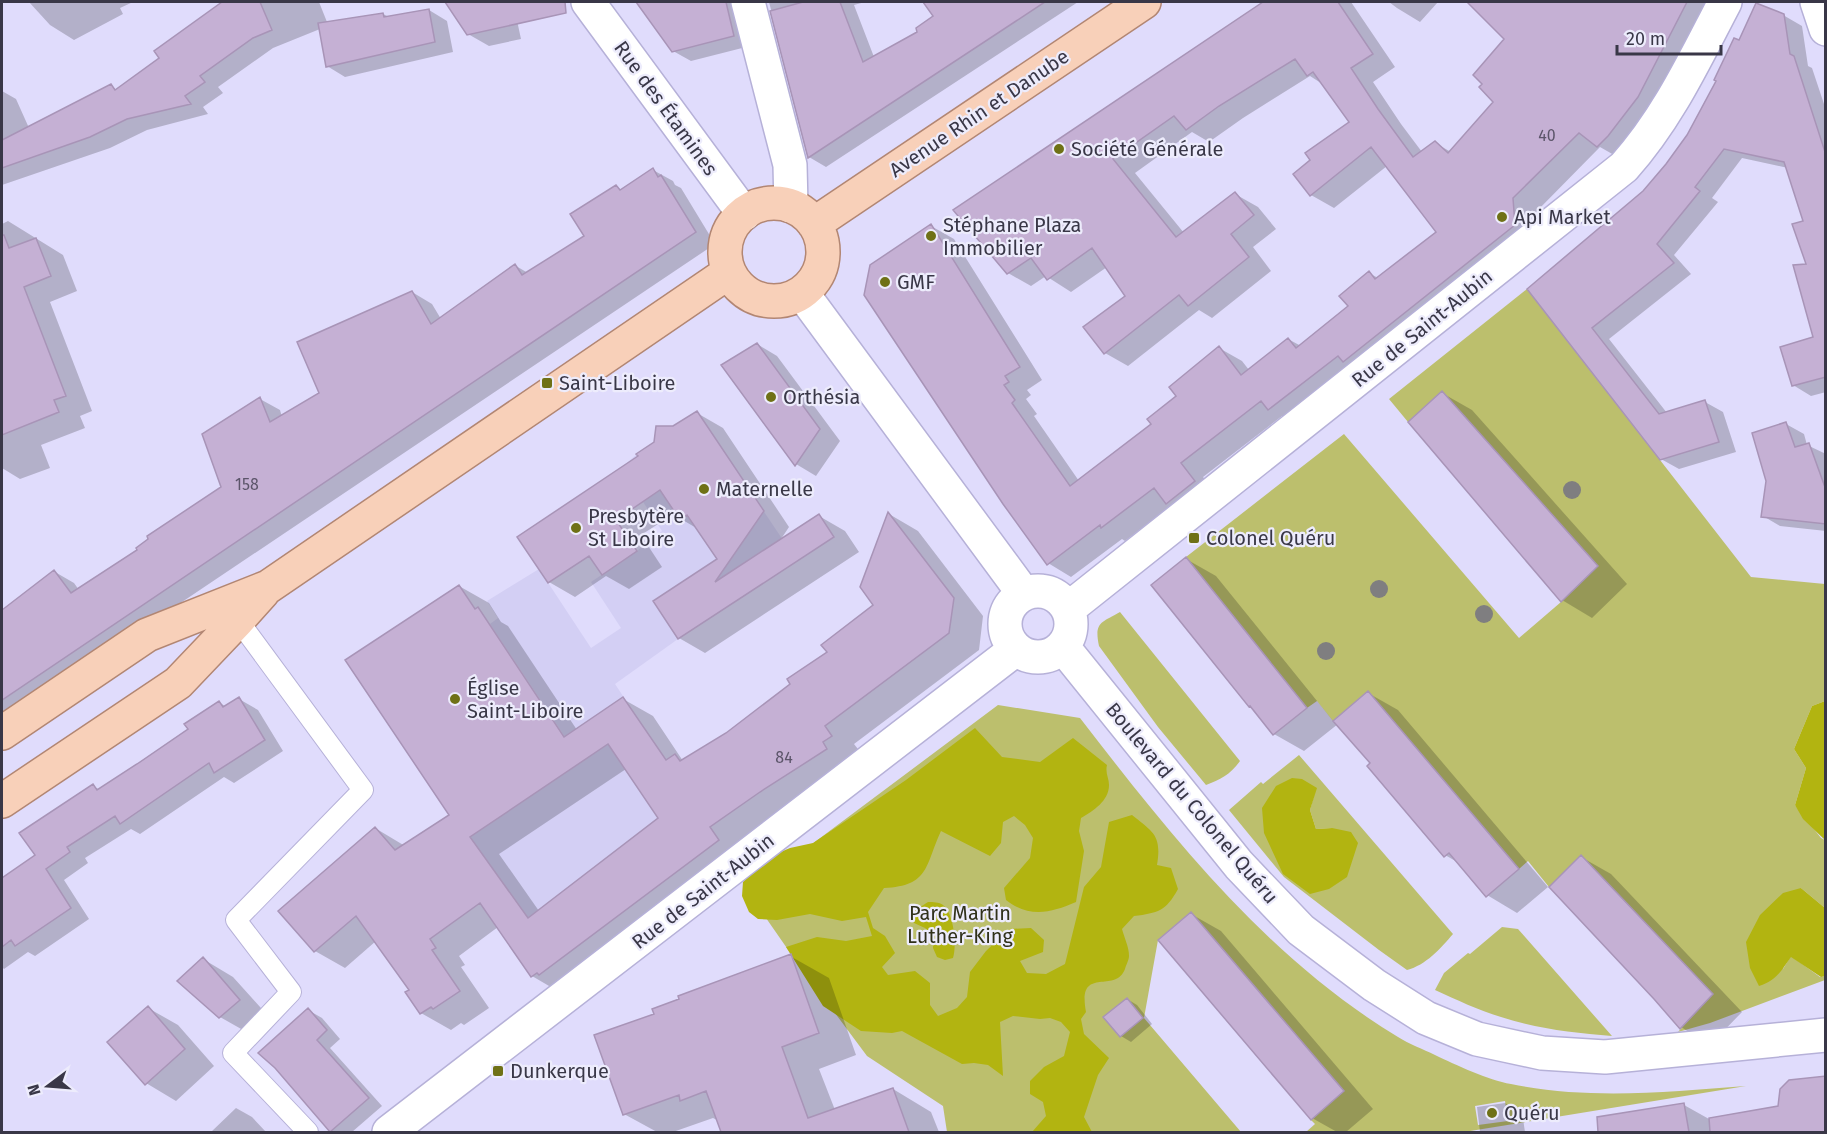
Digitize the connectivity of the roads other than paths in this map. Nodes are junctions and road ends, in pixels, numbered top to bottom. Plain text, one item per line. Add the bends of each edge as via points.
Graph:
1 (588, 2) edge
2 (748, 2) edge
3 (1144, 2) edge
4 (1725, 2) edge
5 (1817, 2) edge
6 (1826, 29) edge
7 (744, 214) junction
8 (802, 215) junction
9 (729, 272) junction
10 (812, 305) junction
11 (268, 587) junction
12 (1020, 589) junction
13 (1068, 609) junction
14 (238, 620) junction
15 (1016, 649) junction
16 (1068, 653) junction
17 (2, 733) edge
18 (2, 801) edge
19 (1826, 1035) edge
20 (308, 1132) edge
21 (389, 1132) edge

1 - 7 street, Rue des Étamines
2 - 8 street
3 - 8 main road, Avenue Rhin et Danube
4 - 13 street, Rue de Saint-Aubin via 1682,86 1624,167
5 - 6 street
7 - 8 main road via 768,204
7 - 9 main road via 727,242
8 - 10 main road via 821,238 824,255 811,285
9 - 10 main road via 752,296
9 - 11 main road
10 - 12 street
11 - 14 main road
11 - 17 main road via 147,635
12 - 13 street via 1054,595
12 - 15 street via 1005,619 1005,630
13 - 16 street via 1072,625
14 - 18 main road via 178,683
14 - 20 lane via 363,790 236,920 291,992 233,1053
15 - 16 street via 1035,658
15 - 21 street, Rue de Saint-Aubin
16 - 19 street, Boulevard du Colonel Quéru via 1239,865 1301,930 1374,986 1426,1018 1477,1039 1542,1053 1605,1057

